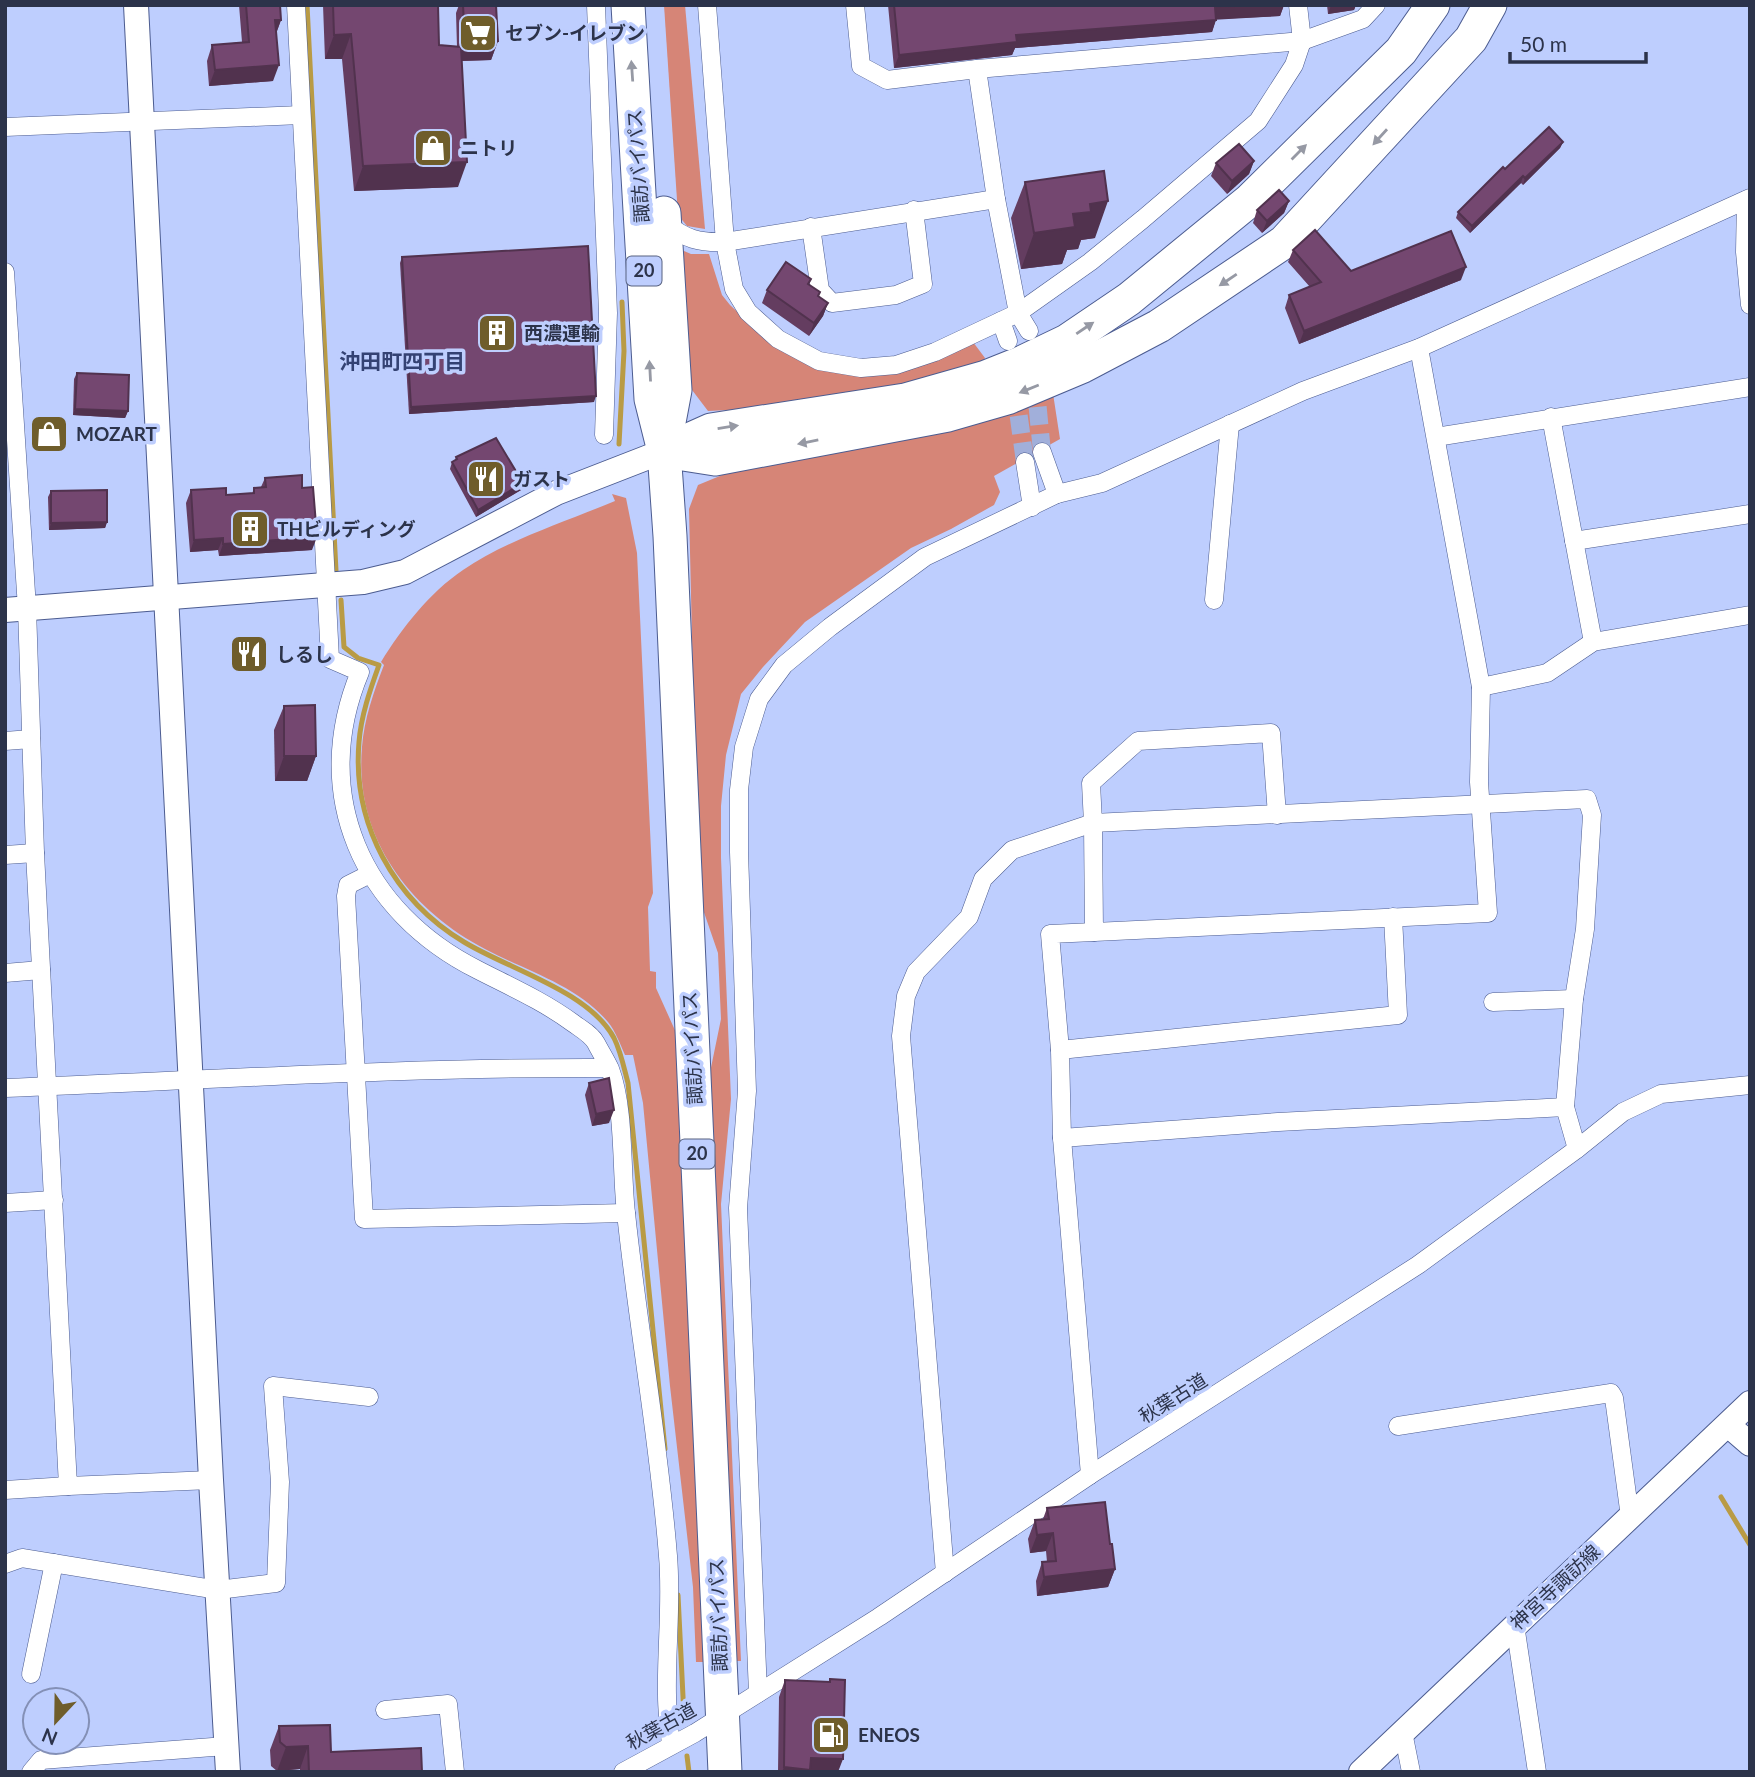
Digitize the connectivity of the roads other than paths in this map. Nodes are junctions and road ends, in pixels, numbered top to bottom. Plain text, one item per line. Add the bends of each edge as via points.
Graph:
1 (136, 5) edge
2 (296, 5) edge
3 (596, 5) edge
4 (628, 5) edge
5 (651, 5) edge
6 (708, 5) edge
7 (855, 5) edge
8 (1298, 5) edge
9 (1376, 5) edge
10 (1433, 5) edge
11 (1469, 5) edge
12 (1490, 5) edge
13 (1302, 41) junction
14 (977, 69) junction
15 (1426, 86) junction
16 (301, 115) junction
17 (141, 121) junction
18 (5, 127) edge
19 (996, 199) junction
20 (1748, 199) edge
21 (914, 210) junction
22 (665, 223) junction
23 (811, 228) junction
24 (725, 242) junction
25 (1747, 252) edge
26 (5, 272) edge
27 (1750, 305) edge
28 (1018, 313) junction
29 (1001, 321) junction
30 (1029, 331) dead end
31 (1008, 341) dead end
32 (1419, 348) junction
33 (7, 364) edge
34 (1750, 387) edge
35 (1551, 417) junction
36 (1230, 424) junction
37 (604, 435) dead end
38 (1436, 437) junction
39 (664, 451) junction
40 (1042, 453) tunnel mouth
41 (1025, 462) tunnel mouth
42 (11, 477) edge
43 (1058, 494) junction
44 (1032, 507) junction
45 (1750, 514) edge
46 (1574, 541) junction
47 (325, 584) junction
48 (166, 597) junction
49 (1214, 600) dead end
50 (16, 609) edge
51 (1750, 615) edge
52 (1593, 642) junction
53 (1481, 687) junction
54 (31, 739) junction
55 (5, 741) edge
56 (1481, 805) junction
57 (1277, 815) junction
58 (1093, 823) junction
59 (35, 853) junction
60 (5, 855) edge
61 (370, 874) junction
62 (1392, 918) junction
63 (1094, 932) junction
64 (41, 971) junction
65 (5, 973) edge
66 (1574, 999) junction
67 (1493, 1002) dead end
68 (1060, 1050) junction
69 (610, 1068) junction
70 (356, 1074) junction
71 (192, 1079) junction
72 (47, 1086) junction
73 (1750, 1086) edge
74 (5, 1088) edge
75 (1565, 1107) junction
76 (1062, 1138) junction
77 (1577, 1149) junction
78 (54, 1200) junction
79 (5, 1203) edge
80 (626, 1213) junction
81 (369, 1397) dead end
82 (1750, 1404) edge
83 (1728, 1425) junction
84 (1398, 1426) dead end
85 (1750, 1444) edge
86 (1090, 1475) junction
87 (211, 1480) junction
88 (68, 1486) junction
89 (5, 1490) edge
90 (1630, 1517) junction
91 (54, 1563) junction
92 (5, 1564) edge
93 (944, 1573) junction
94 (218, 1590) junction
95 (1515, 1625) junction
96 (31, 1674) dead end
97 (758, 1693) junction
98 (384, 1710) dead end
99 (722, 1715) junction
100 (1403, 1732) junction
101 (671, 1744) junction
102 (226, 1746) junction
103 (31, 1772) edge
104 (228, 1772) edge
105 (455, 1772) edge
106 (623, 1772) edge
107 (725, 1772) edge
108 (1361, 1772) edge
109 (1411, 1772) edge
110 (1537, 1772) edge

1 - 17 street
2 - 16 street
3 - 37 street via 608,313
39 -> 4 highway, 諏訪バイパス / 20 via 651,399
5 - 22 highway, 諏訪バイパス / 20
6 - 24 street
7 - 14 street via 861,66 887,80
8 - 13 street
9 - 13 street via 1363,19
39 -> 10 highway via 711,430 905,400 986,377 1067,341 1129,299 1250,200 1401,51
11 - 15 highway
12 - 15 highway via 1471,39
13 - 14 street
13 - 28 street via 1294,65 1258,121 1090,262
14 - 19 street
15 -> 39 highway via 1284,242 1159,326 1083,366 1007,398 948,415 715,459
16 - 17 street
16 - 47 street
17 - 18 street
17 - 48 street
19 - 21 street
19 - 28 street
20 - 25 street
20 - 32 street
21 - 23 street
21 - 23 street via 923,284 896,295 832,303 820,290
22 - 24 street via 684,237
22 - 39 highway, 諏訪バイパス / 20 via 675,390
23 - 24 street
24 - 29 street via 734,289 748,312 778,339 819,361 861,368 896,365
25 - 27 street
26 - 33 street
28 - 29 street
28 - 30 street
29 - 31 street
32 - 36 street
32 - 38 street
33 - 42 street
34 - 35 street
35 - 38 street
35 - 46 street
36 - 43 street via 1102,483
36 - 49 street
38 - 53 street
39 - 47 street via 556,493 405,572 363,582
39 - 99 highway, 諏訪バイパス / 20
40 - 43 street
41 - 44 street
42 - 50 street
43 - 44 street
44 - 97 street via 925,557 793,657 759,699 744,747 739,852 747,1091 738,1208
45 - 46 street
46 - 52 street
47 - 48 street
47 - 61 street via 330,659 360,672 348,701 339,761 346,816
48 - 50 street
48 - 71 street
50 - 54 street
51 - 52 street
52 - 53 street via 1547,673
53 - 56 street
54 - 55 street
54 - 59 street
56 - 57 street
56 - 62 street via 1488,913
56 - 66 street via 1587,800 1592,816 1585,929
57 - 58 street
57 - 58 street via 1271,733 1138,741 1091,783
58 - 63 street
58 - 93 street via 1013,850 983,879 969,917 916,972 906,996 901,1036
59 - 60 street
59 - 64 street
61 - 69 street via 399,913 436,945 547,1003 593,1038
61 - 70 street via 348,884 346,895
62 - 63 street
62 - 68 street via 1398,1015
63 - 68 street via 1050,934
64 - 65 street
64 - 72 street
66 - 67 street
66 - 75 street
68 - 76 street
69 - 70 street
69 - 80 street via 618,1108
70 - 71 street
70 - 80 street via 365,1219
71 - 72 street
71 - 87 street
72 - 74 street
72 - 78 street
73 - 77 street, 秋葉古道 via 1661,1094 1623,1112
75 - 76 street
75 - 77 street
76 - 86 street
77 - 86 street, 秋葉古道 via 1418,1265
78 - 79 street
78 - 88 street
80 - 101 street via 668,1560
81 - 94 street via 273,1387 280,1482 276,1583
82 - 83 street, 神宮寺諏訪線
83 - 85 street
83 - 90 street, 神宮寺諏訪線
84 - 90 street via 1611,1393
86 - 93 street, 秋葉古道
87 - 88 street
87 - 94 street
88 - 89 street
90 - 95 street, 神宮寺諏訪線
91 - 92 street via 22,1558
91 - 94 street
91 - 96 street
93 - 97 street, 秋葉古道
94 - 102 street
95 - 100 street, 神宮寺諏訪線
95 - 110 street
97 - 99 street, 秋葉古道
98 - 105 street via 448,1704
99 - 101 street, 秋葉古道
99 - 107 highway, 諏訪バイパス / 20
100 - 108 street, 神宮寺諏訪線
100 - 109 street
101 - 106 street, 秋葉古道
102 - 103 street via 41,1760
102 - 104 street

